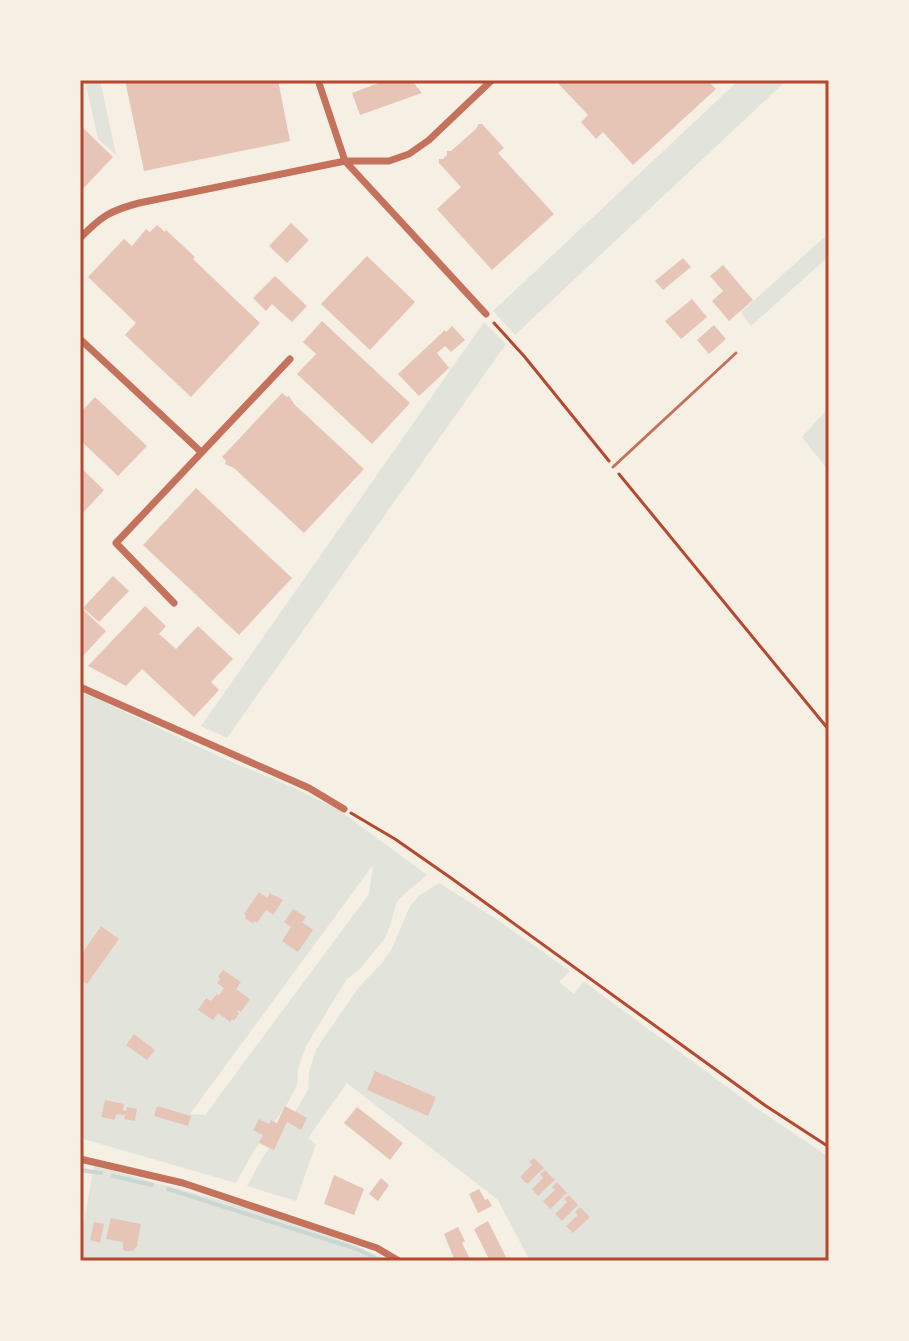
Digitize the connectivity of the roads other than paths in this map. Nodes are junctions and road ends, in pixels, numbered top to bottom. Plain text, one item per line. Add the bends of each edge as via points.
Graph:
1 (318, 80) edge
2 (492, 80) edge
3 (345, 161) junction
4 (80, 238) edge
5 (486, 314) road end
6 (80, 339) edge
7 (736, 353) dead end
8 (290, 359) dead end
9 (200, 451) junction
10 (613, 467) road end
11 (174, 603) dead end
12 (80, 687) edge
13 (344, 809) road end
14 (80, 1159) edge
15 (399, 1261) edge

1 - 3 street
2 - 3 street via 409,154 389,161
3 - 4 street via 139,203 99,218
3 - 5 street
6 - 9 street
7 - 10 lane
8 - 9 street
9 - 11 street via 116,543
12 - 13 street via 309,788
14 - 15 street via 183,1183 377,1248

